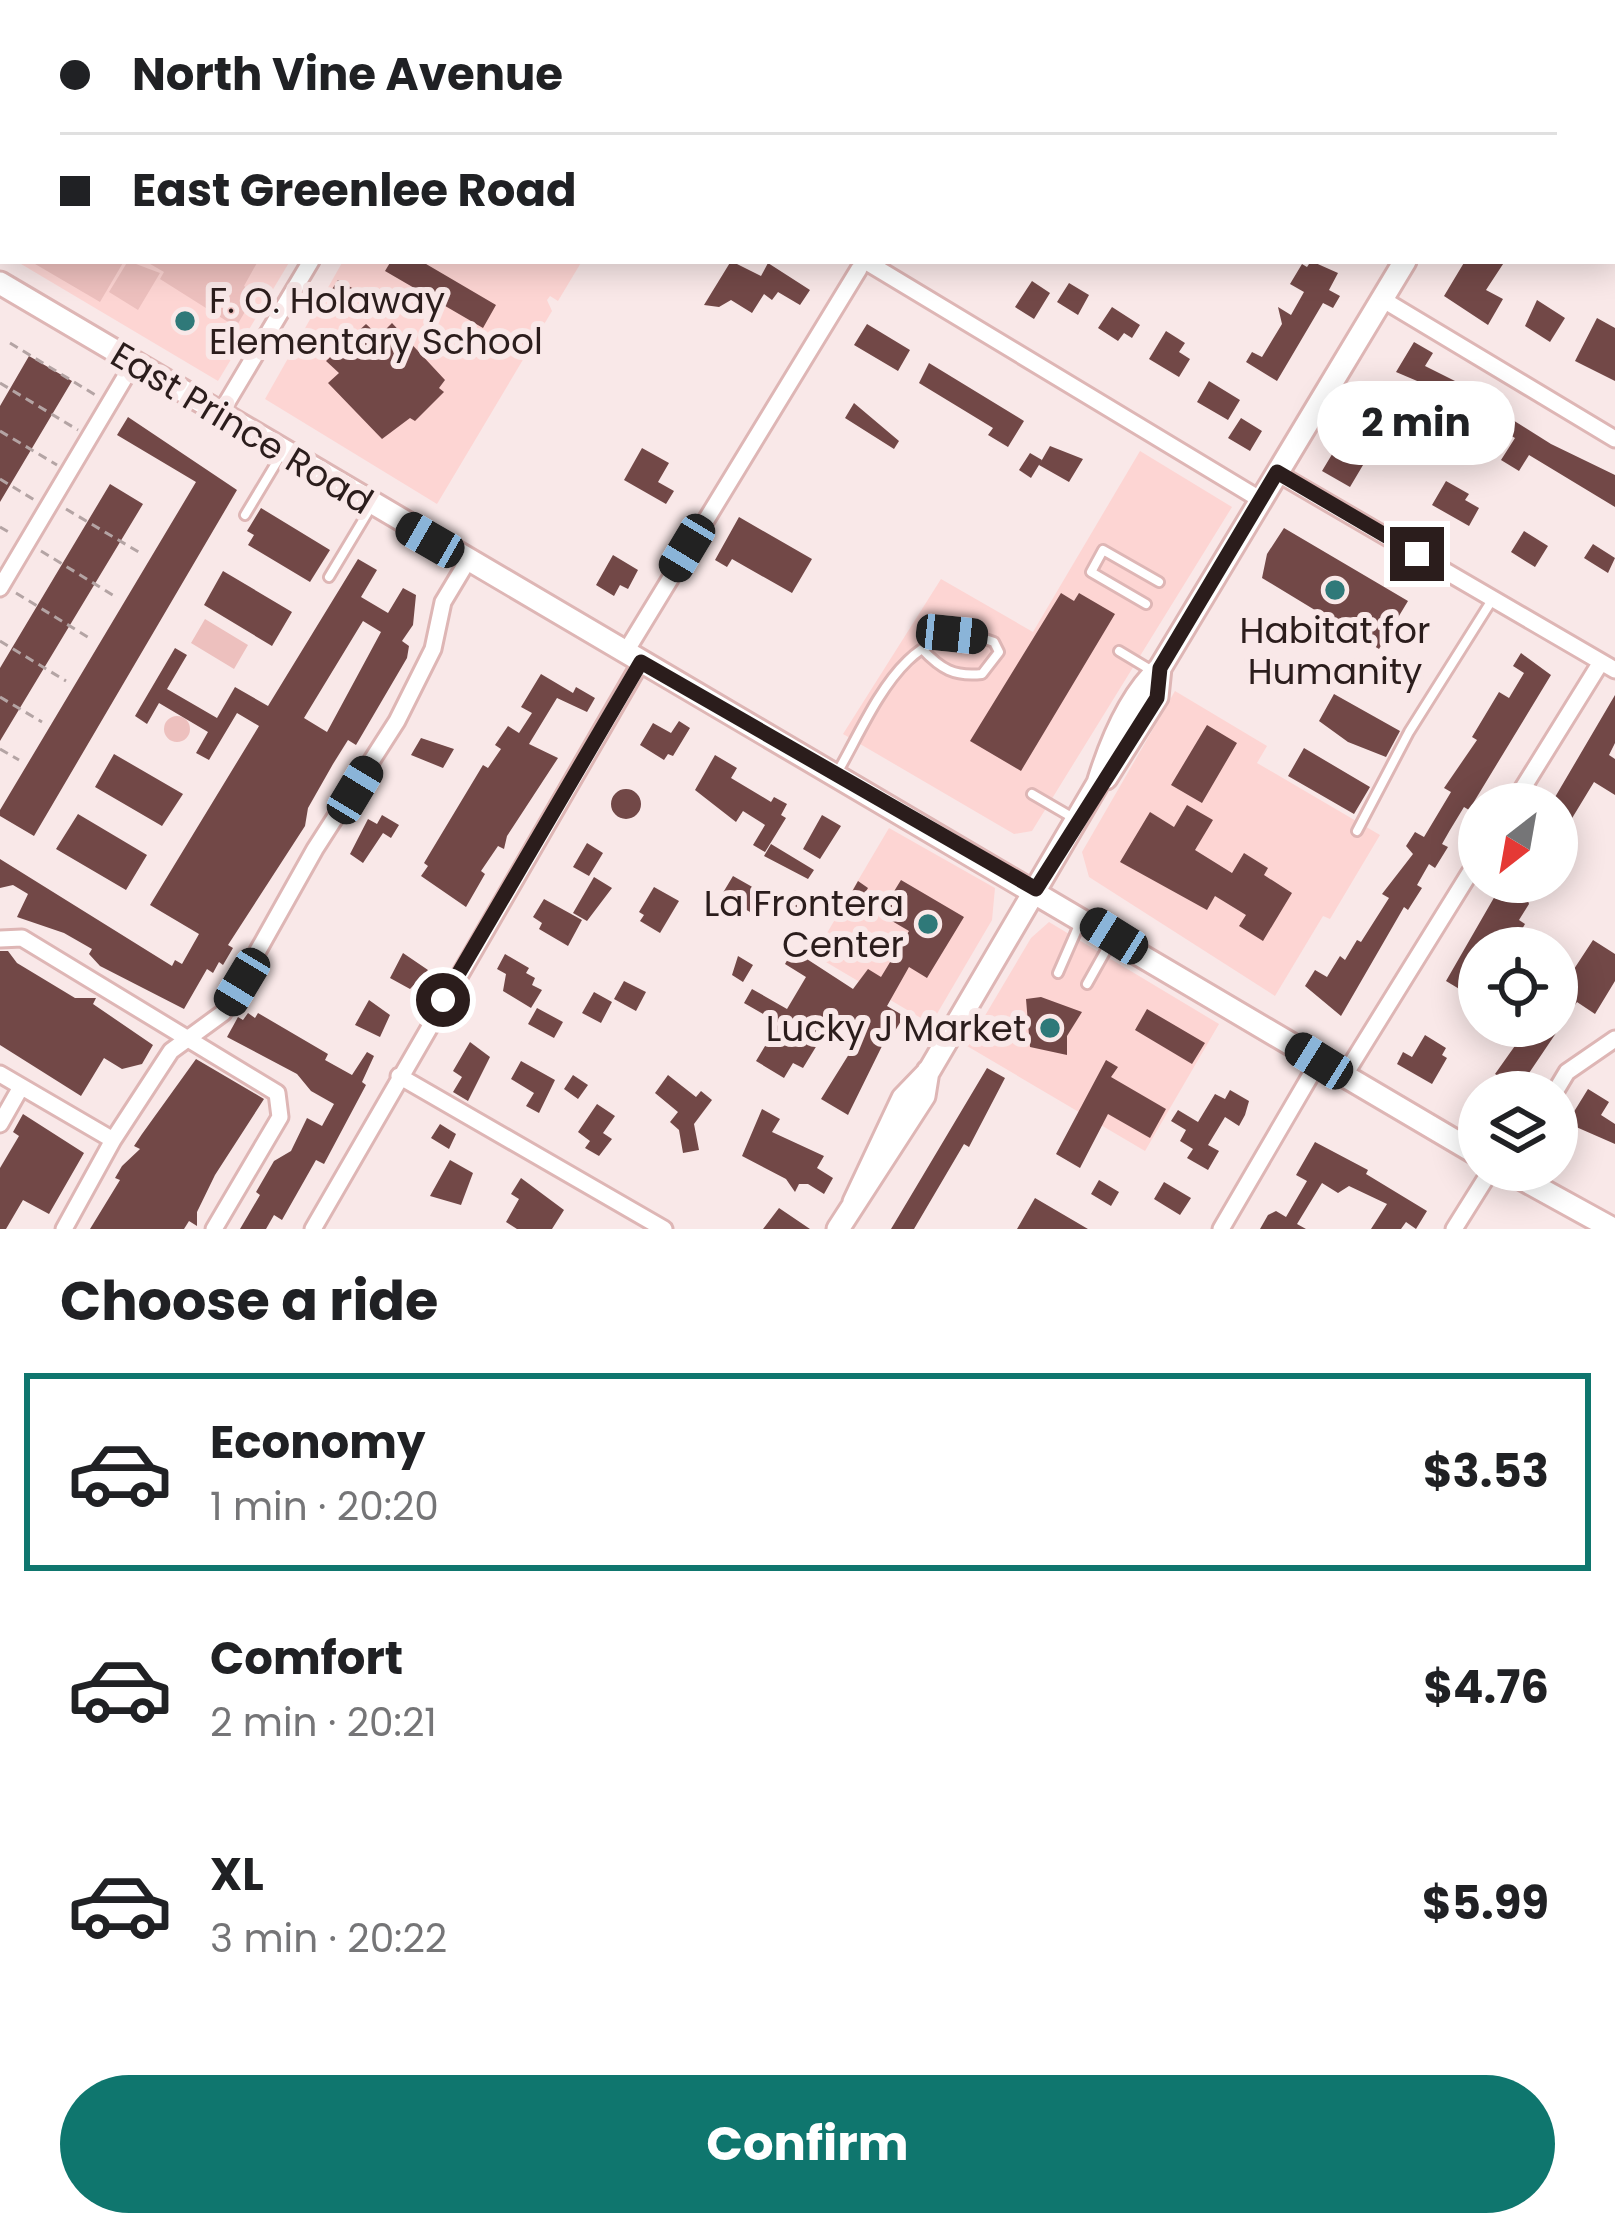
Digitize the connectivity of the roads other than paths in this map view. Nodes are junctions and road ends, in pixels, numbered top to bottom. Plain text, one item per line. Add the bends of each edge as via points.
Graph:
1 (308, 264) edge
2 (862, 264) edge
3 (1403, 264) edge
4 (0, 283) edge
5 (1382, 299) junction
6 (134, 362) junction
7 (220, 413) junction
8 (1615, 439) edge
9 (282, 452) junction
10 (1277, 472) junction
11 (1261, 500) junction
12 (371, 506) junction
13 (244, 515) dead end
14 (467, 562) junction
15 (328, 578) dead end
16 (1159, 582) dead end
17 (1, 586) edge
18 (1492, 598) junction
19 (1146, 604) dead end
20 (922, 649) junction
21 (1119, 651) dead end
22 (633, 657) junction
23 (1608, 666) edge
24 (1158, 670) junction
25 (836, 774) junction
26 (1527, 783) edge
27 (1032, 794) dead end
28 (1077, 820) junction
29 (1357, 832) dead end
30 (1036, 889) junction
31 (1458, 892) edge
32 (1083, 917) junction
33 (1114, 936) junction
34 (0, 939) edge
35 (1058, 973) dead end
36 (1088, 984) dead end
37 (192, 1037) junction
38 (1615, 1039) edge
39 (1319, 1061) junction
40 (1568, 1071) edge
41 (0, 1074) edge
42 (399, 1076) junction
43 (1344, 1076) junction
44 (22, 1087) junction
45 (0, 1124) edge
46 (112, 1140) junction
47 (1458, 1143) edge
48 (1478, 1191) edge
49 (1545, 1191) edge
50 (64, 1229) edge
51 (214, 1229) edge
52 (313, 1229) edge
53 (664, 1229) edge
54 (838, 1229) edge
55 (1221, 1229) edge
56 (1454, 1229) edge
57 (1613, 1229) edge

1 - 7 street
2 - 11 street
2 - 22 street
3 - 5 main road
4 - 6 main road, East Prince Road
5 - 8 street
5 - 10 main road
6 - 7 main road, East Prince Road
6 - 17 street
7 - 9 main road, East Prince Road
9 - 12 main road, East Prince Road
9 - 13 lane
10 - 11 main road
10 - 18 street
11 - 24 main road
12 - 14 main road, East Prince Road
12 - 15 lane
14 - 22 main road, East Prince Road
14 - 37 street via 397,721 223,1013
16 - 19 lane via 1103,550 1091,572
18 - 23 street
18 - 29 lane
20 - 20 lane via 952,634 994,642 999,652 982,674 960,676
20 - 25 lane via 905,660
21 - 24 lane
22 - 25 main road, East Prince Road
22 - 42 street
23 - 26 street
24 - 28 main road via 1157,698
25 - 30 main road, East Prince Road
27 - 28 lane
28 - 30 main road
30 - 32 main road, East Prince Road
30 - 54 main road via 893,1115
31 - 43 street
32 - 33 main road, East Prince Road
32 - 35 lane
33 - 36 lane
33 - 39 main road, East Prince Road
34 - 37 street via 22,938
37 - 46 street via 171,1052
37 - 51 street via 282,1102
38 - 40 street
39 - 43 main road, East Prince Road
39 - 55 street
41 - 44 street
42 - 52 street
42 - 53 street
43 - 47 main road, East Prince Road
44 - 45 street
44 - 46 street
46 - 50 street
48 - 56 street
49 - 57 main road

